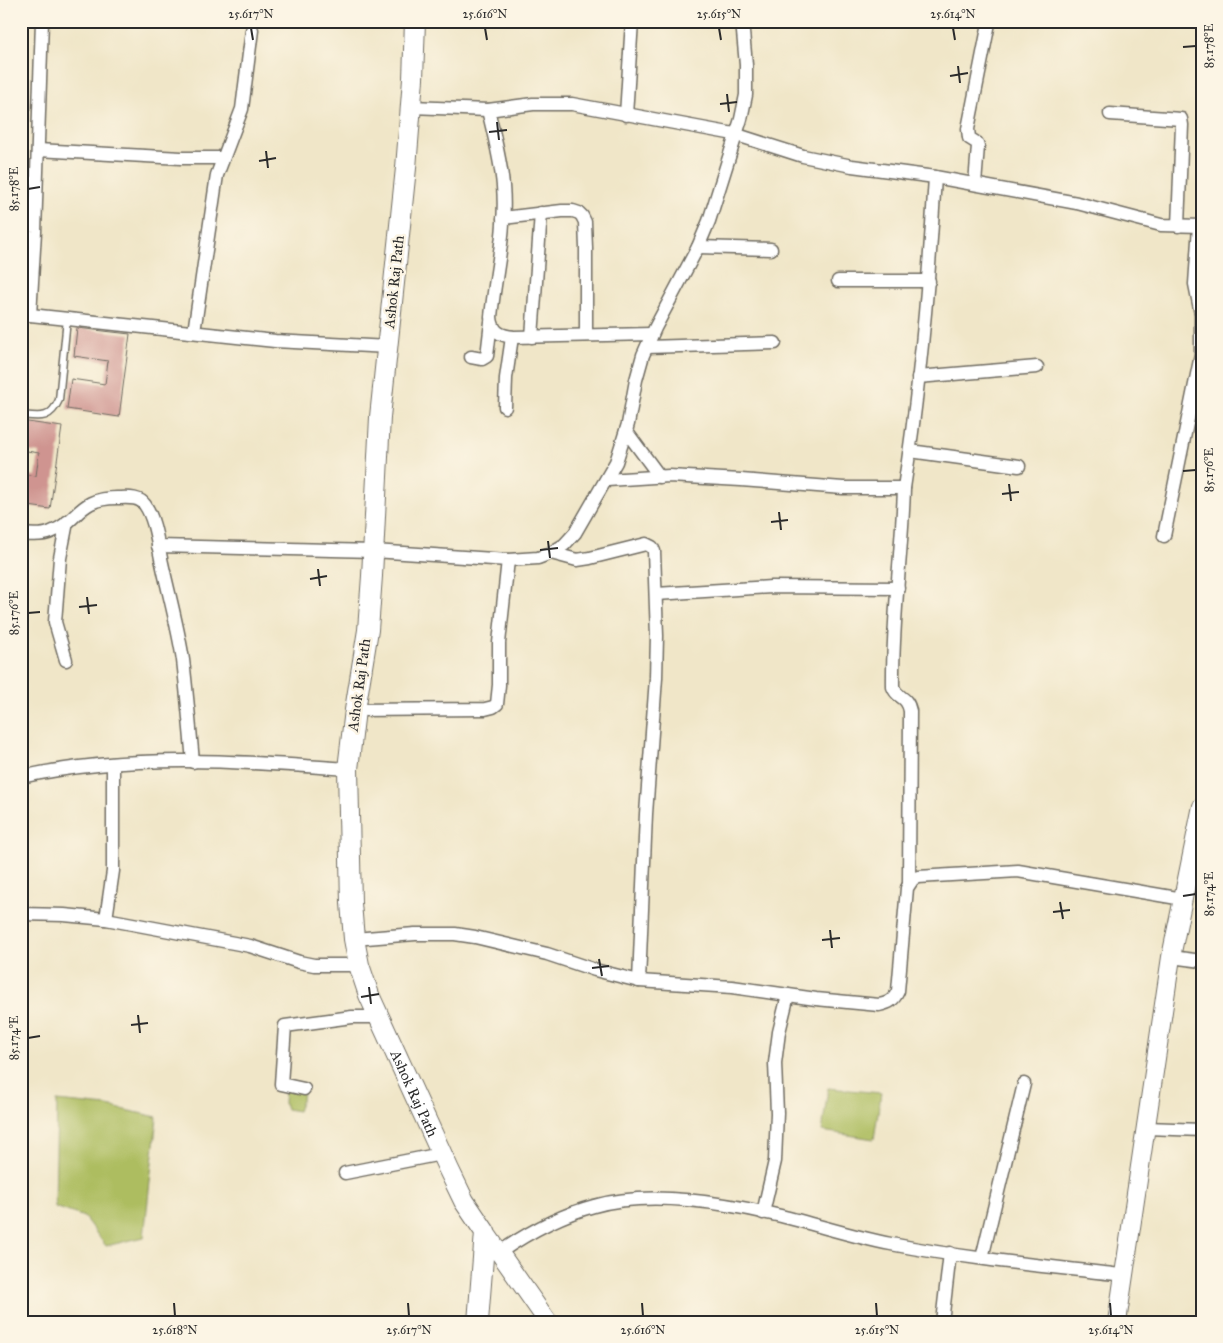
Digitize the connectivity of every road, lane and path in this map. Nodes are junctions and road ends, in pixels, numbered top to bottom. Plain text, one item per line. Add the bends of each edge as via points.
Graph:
1 (42, 21) edge
2 (416, 21) edge
3 (632, 21) edge
4 (742, 21) edge
5 (989, 23) dead end
6 (252, 30) dead end
7 (411, 107) junction
8 (488, 110) junction
9 (1110, 114) dead end
10 (626, 115) junction
11 (736, 134) junction
12 (38, 150) junction
13 (223, 158) junction
14 (935, 177) junction
15 (974, 184) junction
16 (541, 213) junction
17 (503, 218) junction
18 (1178, 226) junction
19 (1200, 226) edge
20 (698, 248) junction
21 (771, 248) dead end
22 (838, 281) dead end
23 (928, 281) junction
24 (26, 314) edge
25 (67, 319) junction
26 (491, 322) junction
27 (194, 332) junction
28 (652, 334) junction
29 (586, 335) junction
30 (512, 337) junction
31 (532, 337) junction
32 (775, 343) dead end
33 (388, 347) junction
34 (647, 347) junction
35 (471, 358) dead end
36 (1037, 367) dead end
37 (918, 377) junction
38 (505, 407) dead end
39 (21, 415) edge
40 (626, 431) junction
41 (910, 451) junction
42 (1019, 466) dead end
43 (660, 477) junction
44 (607, 480) junction
45 (904, 488) junction
46 (67, 522) junction
47 (21, 534) edge
48 (1164, 536) dead end
49 (158, 546) junction
50 (374, 551) junction
51 (551, 554) junction
52 (508, 560) junction
53 (898, 588) junction
54 (656, 594) junction
55 (66, 660) dead end
56 (355, 710) junction
57 (193, 762) junction
58 (113, 764) junction
59 (348, 769) junction
60 (21, 777) edge
61 (1202, 806) edge
62 (909, 884) junction
63 (1183, 899) junction
64 (21, 914) edge
65 (106, 919) junction
66 (354, 939) junction
67 (1171, 956) junction
68 (1202, 961) edge
69 (359, 965) junction
70 (639, 981) junction
71 (788, 995) junction
72 (378, 1017) junction
73 (1024, 1084) dead end
74 (304, 1089) dead end
75 (1146, 1128) junction
76 (1202, 1130) edge
77 (441, 1154) junction
78 (345, 1173) dead end
79 (763, 1213) junction
80 (485, 1232) junction
81 (500, 1252) junction
82 (950, 1253) junction
83 (982, 1258) junction
84 (1123, 1275) junction
85 (478, 1322) edge
86 (548, 1322) edge
87 (942, 1322) edge
88 (1117, 1322) edge

1 - 12 street
2 - 7 main road, Ashok Raj Path
3 - 10 street
4 - 11 street via 747,83
5 - 15 street via 968,129 969,138 978,146
6 - 13 street via 242,109
7 - 8 street
7 - 33 main road, Ashok Raj Path
8 - 10 street via 554,103
8 - 17 street via 501,168
9 - 18 street via 1181,119
10 - 11 street
11 - 14 street via 802,156
11 - 20 street
12 - 13 street
12 - 24 street
13 - 27 street
14 - 15 street
14 - 23 street
15 - 18 street
16 - 17 street
16 - 29 street via 573,211 579,213 584,222
16 - 31 street
17 - 26 street
18 - 19 street
19 - 48 street via 1195,284 1202,314 1201,355
20 - 21 street
20 - 28 street
22 - 23 street
23 - 37 street
24 - 25 street
25 - 27 street
25 - 39 lane via 59,400 46,416
26 - 30 street via 496,333
26 - 35 street via 487,356
27 - 33 street via 275,341
28 - 29 street
28 - 34 street
29 - 31 street
30 - 31 street
30 - 38 street
32 - 34 street
33 - 50 main road, Ashok Raj Path via 380,417
34 - 40 street via 636,380
36 - 37 street
37 - 41 street
40 - 43 street
40 - 44 street
41 - 42 street
41 - 45 street
43 - 44 street
43 - 45 street via 843,488
44 - 51 street via 575,533
45 - 53 street
46 - 47 street via 52,532
46 - 49 street via 92,501 138,500 144,503 149,513
46 - 55 street via 60,558 56,622
49 - 50 street
49 - 57 street via 182,658
50 - 52 street
50 - 56 main road, Ashok Raj Path via 368,630
51 - 52 street
51 - 54 street via 577,560 646,544 654,551
52 - 56 street via 499,643 497,704 485,708
53 - 54 street via 771,587
53 - 62 street via 892,687 906,700 910,711
54 - 70 street via 656,678
56 - 59 main road, Ashok Raj Path
57 - 58 street
57 - 59 street
58 - 60 street
58 - 65 street via 113,871
59 - 66 main road, Ashok Raj Path
61 - 63 main road
62 - 63 street via 918,877 1018,871
62 - 71 street via 900,982 894,999 879,1005
63 - 67 main road
64 - 65 street
65 - 69 street via 250,946 299,962
66 - 69 main road, Ashok Raj Path
66 - 70 street via 415,934 468,936 547,954
67 - 68 street
67 - 75 main road
69 - 72 main road, Ashok Raj Path
70 - 71 street via 732,987
71 - 79 street via 776,1056 778,1113 775,1161
72 - 74 street via 352,1017 285,1026 281,1084
72 - 77 main road, Ashok Raj Path
73 - 83 street
75 - 76 street
75 - 84 main road
77 - 78 street
77 - 80 main road, Ashok Raj Path via 464,1202
79 - 81 street via 686,1200 612,1202 558,1218
79 - 82 street via 873,1240
80 - 81 main road
80 - 85 main road
81 - 86 main road
82 - 83 street
82 - 87 street
83 - 84 street
84 - 88 main road

